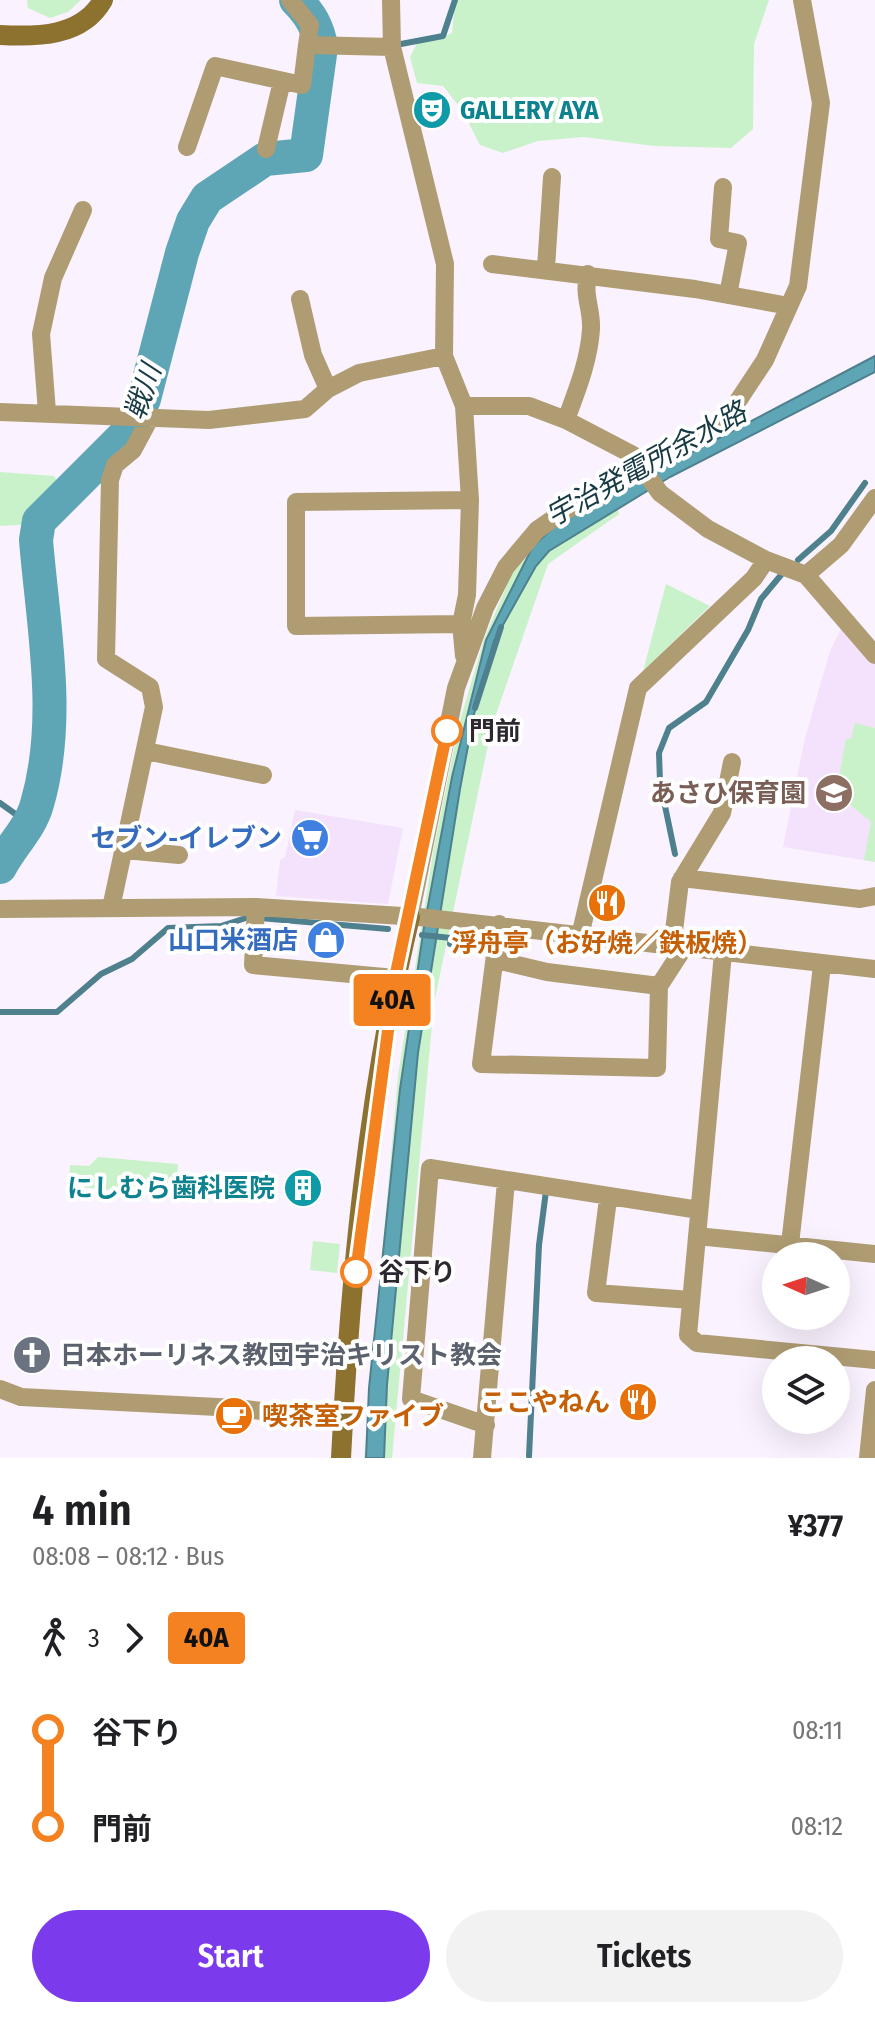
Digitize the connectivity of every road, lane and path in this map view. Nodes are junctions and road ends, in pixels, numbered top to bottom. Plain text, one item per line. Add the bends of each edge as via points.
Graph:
1 (103, 0) edge
2 (290, 0) edge
3 (391, 0) edge
4 (802, 0) edge
5 (0, 35) edge
6 (316, 45) junction
7 (392, 47) junction
8 (282, 81) junction
9 (187, 147) dead end
10 (266, 149) dead end
11 (552, 177) dead end
12 (718, 195) dead end
13 (83, 210) dead end
14 (492, 264) dead end
15 (546, 268) junction
16 (588, 274) junction
17 (728, 295) junction
18 (300, 299) dead end
19 (789, 306) junction
20 (444, 356) junction
21 (328, 389) junction
22 (464, 406) junction
23 (0, 412) edge
24 (47, 412) junction
25 (139, 419) junction
26 (566, 420) junction
27 (643, 468) junction
28 (875, 498) edge
29 (470, 500) junction
30 (766, 560) junction
31 (806, 575) junction
32 (461, 624) junction
33 (875, 655) edge
34 (464, 659) junction
35 (146, 751) junction
36 (732, 762) dead end
37 (263, 775) dead end
38 (125, 850) junction
39 (179, 855) dead end
40 (682, 878) junction
41 (875, 896) edge
42 (111, 908) junction
43 (0, 909) edge
44 (256, 914) junction
45 (414, 917) junction
46 (499, 924) junction
47 (580, 936) junction
48 (677, 948) junction
49 (723, 953) junction
50 (497, 960) junction
51 (822, 965) junction
52 (875, 969) edge
53 (395, 978) junction
54 (659, 986) junction
55 (506, 1181) junction
56 (608, 1199) junction
57 (699, 1210) junction
58 (697, 1236) junction
59 (767, 1242) edge
60 (790, 1242) edge
61 (850, 1251) edge
62 (875, 1254) edge
63 (691, 1300) junction
64 (875, 1360) edge
65 (0, 1389) edge
66 (875, 1390) edge
67 (343, 1421) junction
68 (486, 1425) junction
69 (341, 1458) edge
70 (482, 1458) edge
71 (868, 1458) edge

1 - 5 street via 74,27 50,36
2 - 6 street via 310,25
3 - 7 street
4 - 19 street via 821,103 798,286
6 - 7 street
6 - 8 street via 302,85
7 - 20 street via 445,264
8 - 9 street via 215,66
8 - 10 street
11 - 15 street
12 - 17 street via 719,239 738,243
13 - 24 street via 53,278 41,334
14 - 15 street
15 - 16 street
16 - 17 street
16 - 26 street via 588,357
17 - 19 street
18 - 21 street via 313,355
19 - 27 street via 765,360 732,410
20 - 21 street via 359,373
20 - 22 street
21 - 25 street via 305,409 209,420
22 - 26 street via 529,406
22 - 29 street
23 - 24 street
24 - 25 street
25 - 35 street via 133,450 115,465 110,480 106,659 150,687 154,707
26 - 27 street via 633,455
27 - 30 street via 660,493 708,529
27 - 34 street via 537,530 506,567
28 - 31 street via 841,545
29 - 32 street
29 - 32 street via 296,502 296,626
30 - 31 street
30 - 47 street via 754,578 638,688
31 - 33 street
32 - 34 street
34 - 45 street
35 - 37 street
35 - 38 street
36 - 40 street via 722,813
38 - 39 street
38 - 42 street
40 - 41 street via 860,899
40 - 48 street
42 - 43 street
42 - 44 street
44 - 45 street
44 - 53 street via 253,965
45 - 46 street
45 - 53 street
46 - 47 street
46 - 50 street
47 - 48 street
48 - 49 street
48 - 54 street
49 - 51 street
49 - 57 street
50 - 54 street
50 - 54 street via 481,1064 657,1068
51 - 52 street
51 - 60 street
53 - 67 street via 366,1175
55 - 56 street via 554,1185
55 - 68 street
55 - 68 street via 430,1168 411,1399
56 - 57 street
56 - 63 street via 596,1293
57 - 58 street
58 - 59 street
58 - 63 street
61 - 62 street
63 - 64 street via 688,1335 697,1343
65 - 67 street via 21,1397 237,1408
66 - 71 street
67 - 69 street
68 - 70 street

